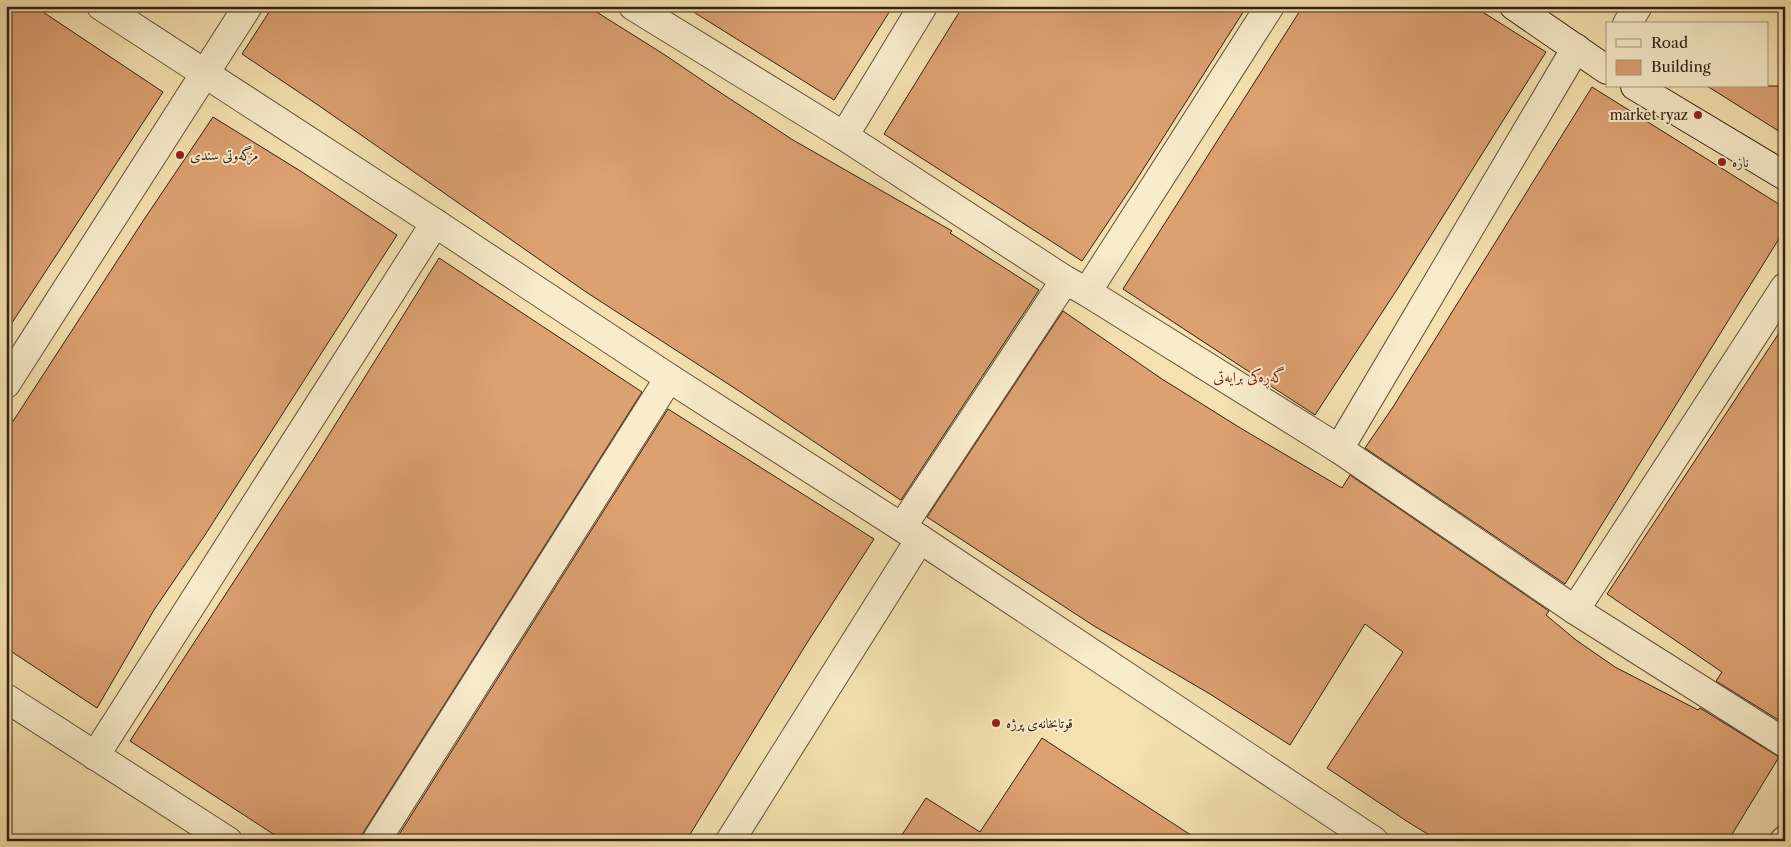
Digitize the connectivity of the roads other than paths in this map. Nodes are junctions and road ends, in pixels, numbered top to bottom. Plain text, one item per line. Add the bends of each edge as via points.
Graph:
1 (102, 6) edge
2 (248, 6) edge
3 (633, 6) edge
4 (923, 6) edge
5 (1270, 6) edge
6 (1514, 6) edge
7 (1638, 6) edge
8 (1628, 22) edge
9 (1576, 48) junction
10 (1605, 64) edge
11 (205, 74) junction
12 (1638, 88) edge
13 (844, 136) junction
14 (1785, 176) edge
15 (435, 223) junction
16 (1076, 286) junction
17 (1785, 287) edge
18 (669, 378) junction
19 (6, 384) edge
20 (1338, 449) junction
21 (911, 533) junction
22 (1575, 610) junction
23 (6, 698) edge
24 (1785, 743) edge
25 (95, 756) junction
26 (742, 836) edge
27 (228, 841) edge
28 (376, 841) edge
29 (1374, 841) edge

1 - 11 street
2 - 11 street
3 - 13 street
4 - 13 street
5 - 16 street
6 - 9 street
7 - 8 street
9 - 10 street
9 - 20 street
11 - 15 street
11 - 19 street
12 - 14 street
13 - 16 street
15 - 18 street
15 - 25 street
16 - 20 street
16 - 21 street
17 - 22 street
18 - 21 street
18 - 28 street
20 - 22 street
21 - 26 street
21 - 29 street
22 - 24 street
23 - 25 street
25 - 27 street

